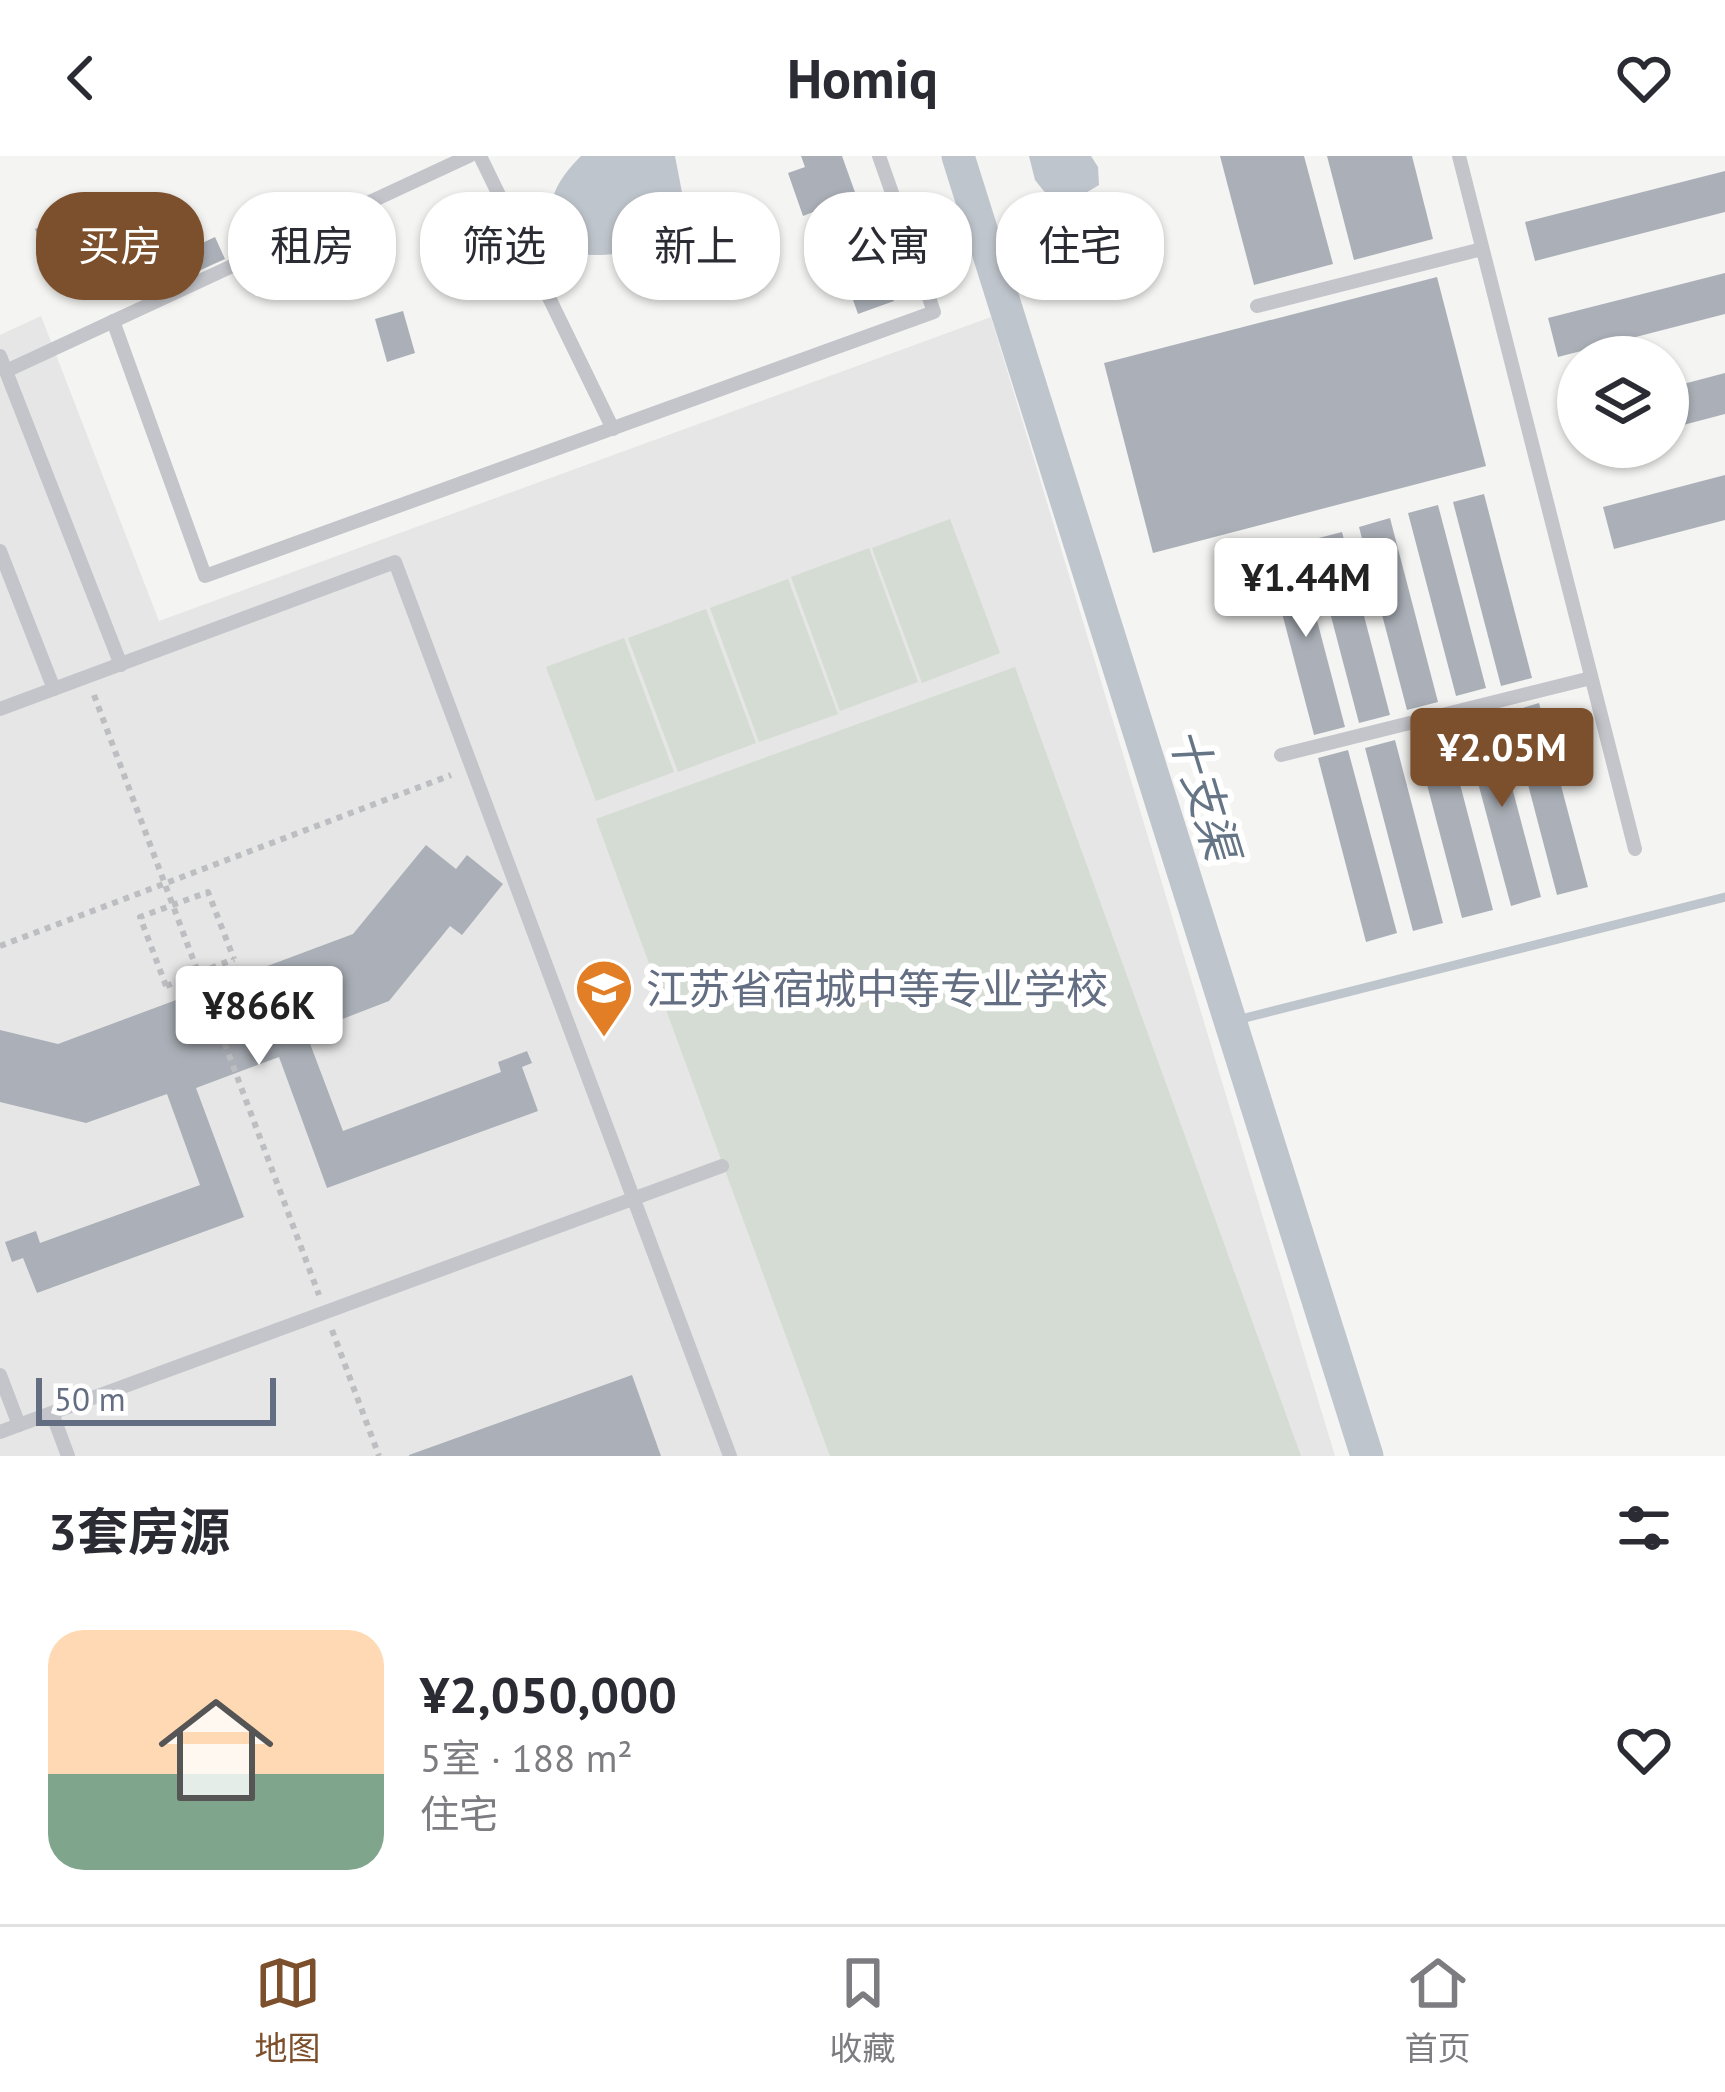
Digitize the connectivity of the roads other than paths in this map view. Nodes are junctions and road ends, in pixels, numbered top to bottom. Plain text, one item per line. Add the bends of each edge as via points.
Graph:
1 (469, 156) edge
2 (480, 156) edge
3 (878, 156) edge
4 (1459, 156) edge
5 (1482, 249) junction
6 (1257, 306) dead end
7 (113, 321) junction
8 (0, 356) edge
9 (6, 371) junction
10 (613, 429) junction
11 (0, 551) edge
12 (121, 665) junction
13 (1591, 678) junction
14 (54, 689) junction
15 (0, 710) edge
16 (1281, 755) dead end
17 (1635, 849) dead end
18 (722, 1166) dead end
19 (634, 1199) junction
20 (0, 1375) edge
21 (52, 1414) junction
22 (19, 1425) junction
23 (0, 1432) edge
24 (68, 1456) edge
25 (730, 1456) edge

1 - 7 lane
2 - 10 lane
3 - 10 lane via 934,312
4 - 5 lane
5 - 6 lane
5 - 13 lane
7 - 9 lane
7 - 10 lane via 205,576
8 - 9 lane
9 - 12 lane
11 - 14 lane
12 - 14 lane
12 - 19 lane via 395,562
13 - 16 lane
13 - 17 lane
14 - 15 lane
18 - 19 lane
19 - 21 lane
19 - 25 lane
20 - 22 lane
21 - 22 lane
21 - 24 lane
22 - 23 lane

